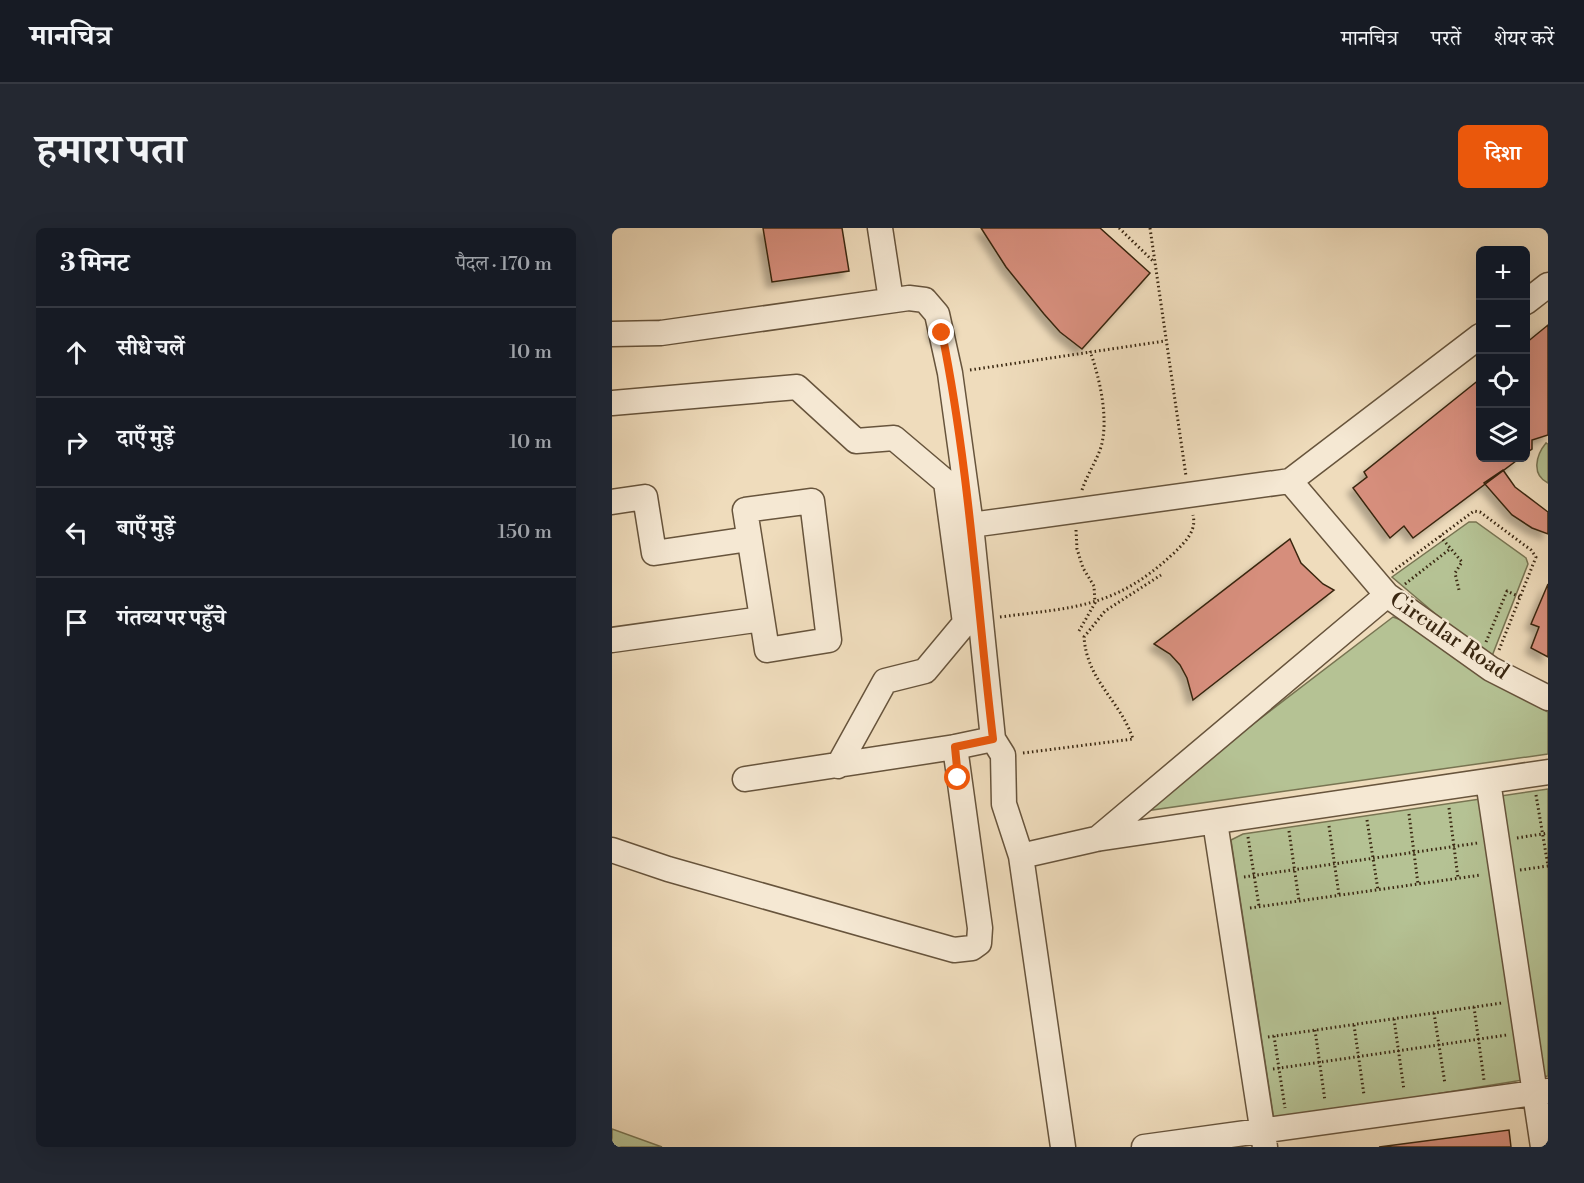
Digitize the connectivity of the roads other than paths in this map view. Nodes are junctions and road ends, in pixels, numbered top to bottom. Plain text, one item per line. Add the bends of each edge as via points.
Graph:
1 (880, 228) edge
2 (1548, 285) edge
3 (891, 300) junction
4 (1529, 300) edge
5 (612, 334) edge
6 (1476, 339) edge
7 (612, 403) edge
8 (1290, 481) junction
9 (612, 502) edge
10 (970, 525) junction
11 (749, 539) junction
12 (1388, 589) junction
13 (762, 619) junction
14 (612, 640) edge
15 (1548, 698) edge
16 (955, 747) junction
17 (998, 747) junction
18 (838, 766) junction
19 (745, 779) dead end
20 (1488, 781) junction
21 (1542, 781) edge
22 (1215, 822) junction
23 (1096, 839) junction
24 (612, 850) edge
25 (1021, 856) junction
26 (1541, 1092) edge
27 (1263, 1138) edge
28 (1063, 1147) edge
29 (1144, 1147) edge
30 (1542, 1147) edge

1 - 3 street
2 - 4 street
3 - 5 street via 661,333
3 - 10 street via 925,300 937,314 950,373
6 - 8 street
7 - 18 street via 797,387 856,441 894,438 946,482 965,623 925,671 885,681
8 - 10 street
8 - 12 street, Circular Road via 1345,549
9 - 11 street via 645,496 654,553
10 - 17 street
11 - 13 street
11 - 13 street via 745,510 812,501 829,640 767,650
12 - 15 street, Circular Road
12 - 23 street
13 - 14 street
16 - 17 street
16 - 18 street
16 - 24 street via 980,928 979,943 972,948 954,950
17 - 25 street via 1004,804
18 - 19 street
20 - 21 street
20 - 22 street
20 - 26 street via 1526,1032
22 - 23 street
22 - 27 street
23 - 25 street
25 - 28 street
26 - 27 street
26 - 30 street
27 - 29 street

